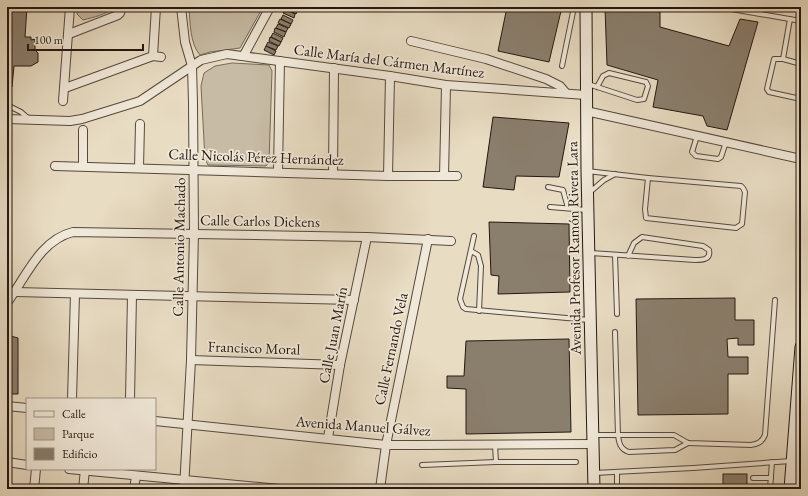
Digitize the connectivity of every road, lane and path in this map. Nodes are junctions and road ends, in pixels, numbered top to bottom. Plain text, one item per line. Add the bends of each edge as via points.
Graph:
1 (70, 7) edge
2 (122, 7) edge
3 (156, 7) edge
4 (181, 7) edge
5 (270, 7) edge
6 (574, 7) edge
7 (586, 7) edge
8 (720, 7) edge
9 (790, 19) junction
10 (801, 21) edge
11 (69, 34) junction
12 (411, 42) dead end
13 (244, 55) junction
14 (783, 59) junction
15 (280, 62) junction
16 (801, 64) edge
17 (192, 66) junction
18 (562, 66) dead end
19 (334, 68) junction
20 (390, 76) junction
21 (446, 85) junction
22 (591, 85) junction
23 (65, 88) junction
24 (566, 93) junction
25 (586, 95) junction
26 (801, 99) edge
27 (64, 101) dead end
28 (7, 105) edge
29 (586, 111) junction
30 (7, 119) edge
31 (29, 120) junction
32 (140, 124) dead end
33 (82, 130) dead end
34 (697, 135) junction
35 (726, 142) junction
36 (801, 159) edge
37 (83, 165) junction
38 (55, 166) dead end
39 (139, 168) junction
40 (194, 169) junction
41 (587, 171) junction
42 (278, 172) junction
43 (333, 173) junction
44 (616, 174) junction
45 (388, 176) junction
46 (444, 176) junction
47 (457, 176) dead end
48 (648, 178) junction
49 (548, 187) dead end
50 (587, 194) junction
51 (550, 207) dead end
52 (568, 208) junction
53 (588, 210) junction
54 (194, 233) junction
55 (474, 236) dead end
56 (367, 237) junction
57 (428, 239) junction
58 (451, 241) dead end
59 (470, 251) junction
60 (588, 253) junction
61 (615, 255) junction
62 (628, 256) junction
63 (15, 292) junction
64 (75, 294) junction
65 (132, 295) junction
66 (192, 296) junction
67 (354, 300) junction
68 (775, 300) dead end
69 (7, 303) edge
70 (479, 311) junction
71 (617, 314) dead end
72 (590, 320) junction
73 (615, 332) dead end
74 (801, 347) edge
75 (191, 360) junction
76 (340, 365) junction
77 (72, 398) edge
78 (130, 398) edge
79 (7, 406) edge
80 (26, 408) edge
81 (156, 421) edge
82 (188, 425) junction
83 (618, 435) junction
84 (328, 438) junction
85 (593, 439) junction
86 (688, 443) junction
87 (386, 444) junction
88 (496, 445) junction
89 (792, 461) junction
90 (7, 462) edge
91 (496, 462) junction
92 (576, 462) dead end
93 (772, 462) junction
94 (26, 465) edge
95 (422, 465) dead end
96 (36, 470) edge
97 (85, 470) joint
98 (617, 472) junction
99 (594, 473) junction
100 (136, 476) junction
101 (753, 478) dead end
102 (771, 478) junction
103 (185, 479) junction
104 (231, 487) edge
105 (34, 489) edge
106 (83, 489) edge
107 (134, 489) edge
108 (184, 489) edge
109 (280, 489) edge
110 (380, 489) edge
111 (594, 489) edge
112 (617, 489) edge
113 (770, 489) edge
114 (790, 489) edge

1 - 11 street
2 - 11 street via 118,15
3 - 23 street via 157,57
4 - 17 street, Calle Antonio Machado via 185,42
5 - 13 street
6 - 18 lane
7 - 22 main road, Avenida Profesor Ramón Rivera Lara
8 - 9 lane
9 - 10 lane
9 - 14 lane
11 - 23 street
12 - 24 street via 486,59 546,79 560,86
13 - 15 street, Calle María del Cármen Martínez
13 - 17 street, Calle María del Cármen Martínez via 214,56
14 - 16 lane
14 - 26 lane via 773,60 768,90
15 - 19 street, Calle María del Cármen Martínez
15 - 42 street
17 - 31 street, Calle María del Cármen Martínez via 140,101 126,106 70,121
17 - 40 street, Calle Antonio Machado
19 - 20 street, Calle María del Cármen Martínez
19 - 43 street
20 - 21 street, Calle María del Cármen Martínez
20 - 45 street
21 - 24 street, Calle María del Cármen Martínez
21 - 46 street
22 - 22 lane via 640,100 644,99 648,86 646,82 609,73
22 - 25 main road, Avenida Profesor Ramón Rivera Lara
23 - 27 street
24 - 25 street, Calle María del Cármen Martínez
25 - 29 main road, Avenida Profesor Ramón Rivera Lara
28 - 31 lane via 21,112
29 - 34 street
29 - 41 main road, Avenida Profesor Ramón Rivera Lara
30 - 31 street, Calle María del Cármen Martínez
32 - 39 street
33 - 37 street
34 - 35 street
34 - 35 lane via 692,152 696,156 718,159
35 - 36 street
37 - 38 street, Calle Nicolás Pérez Hernández
37 - 39 street, Calle Nicolás Pérez Hernández
39 - 40 street, Calle Nicolás Pérez Hernández
40 - 42 street, Calle Nicolás Pérez Hernández
40 - 54 street, Calle Antonio Machado
41 - 44 lane
41 - 50 main road, Avenida Profesor Ramón Rivera Lara
42 - 43 street, Calle Nicolás Pérez Hernández
43 - 45 street, Calle Nicolás Pérez Hernández
44 - 48 lane
44 - 50 lane
45 - 46 street, Calle Nicolás Pérez Hernández
46 - 47 street, Calle Nicolás Pérez Hernández
48 - 48 lane via 741,186 745,192 742,224 736,228 646,218
49 - 52 lane via 563,190
50 - 53 main road, Avenida Profesor Ramón Rivera Lara
51 - 52 lane
52 - 53 lane
53 - 60 main road, Avenida Profesor Ramón Rivera Lara
54 - 56 street, Calle Carlos Dickens
54 - 63 street, Calle Carlos Dickens via 66,234 50,243 41,252
54 - 66 street, Calle Antonio Machado
55 - 59 lane
56 - 57 street, Calle Carlos Dickens
56 - 67 street, Calle Juan Marín
57 - 58 street, Calle Carlos Dickens
57 - 87 street, Calle Fernando Vela
59 - 70 lane via 478,255 481,266
59 - 70 lane via 460,299 466,309
60 - 61 lane
60 - 72 main road, Avenida Profesor Ramón Rivera Lara
61 - 62 lane
61 - 71 lane
62 - 62 lane via 704,260 710,253 703,246 642,237 634,243
63 - 64 street
63 - 69 street, Calle Carlos Dickens
64 - 65 street
64 - 77 street
65 - 66 street
65 - 78 street
66 - 67 street
66 - 75 street, Calle Antonio Machado
67 - 76 street, Calle Juan Marín
68 - 86 lane via 763,440 751,445
70 - 72 lane
72 - 85 main road, Avenida Profesor Ramón Rivera Lara
73 - 83 lane
74 - 89 main road
75 - 76 street, Francisco Moral
75 - 82 street, Calle Antonio Machado
76 - 84 street, Calle Juan Marín
79 - 80 street
81 - 82 street, Avenida Manuel Gálvez
82 - 84 street, Avenida Manuel Gálvez
82 - 103 street, Calle Antonio Machado
83 - 85 lane
83 - 86 lane via 674,435
83 - 86 lane via 622,448 629,452 676,450
84 - 87 street, Avenida Manuel Gálvez
85 - 88 street, Avenida Manuel Gálvez
85 - 99 main road, Avenida Profesor Ramón Rivera Lara
87 - 88 street, Avenida Manuel Gálvez
87 - 110 street, Calle Fernando Vela
88 - 91 lane
89 - 93 lane
89 - 114 main road
90 - 94 street
91 - 92 lane
91 - 95 lane
93 - 98 lane
93 - 102 lane
96 - 105 street
97 - 100 street
97 - 106 street
98 - 99 lane
98 - 112 lane
99 - 111 main road, Avenida Profesor Ramón Rivera Lara
100 - 103 street
100 - 107 street
101 - 102 lane
102 - 113 lane
103 - 104 street
103 - 108 street, Calle Antonio Machado
104 - 109 street

